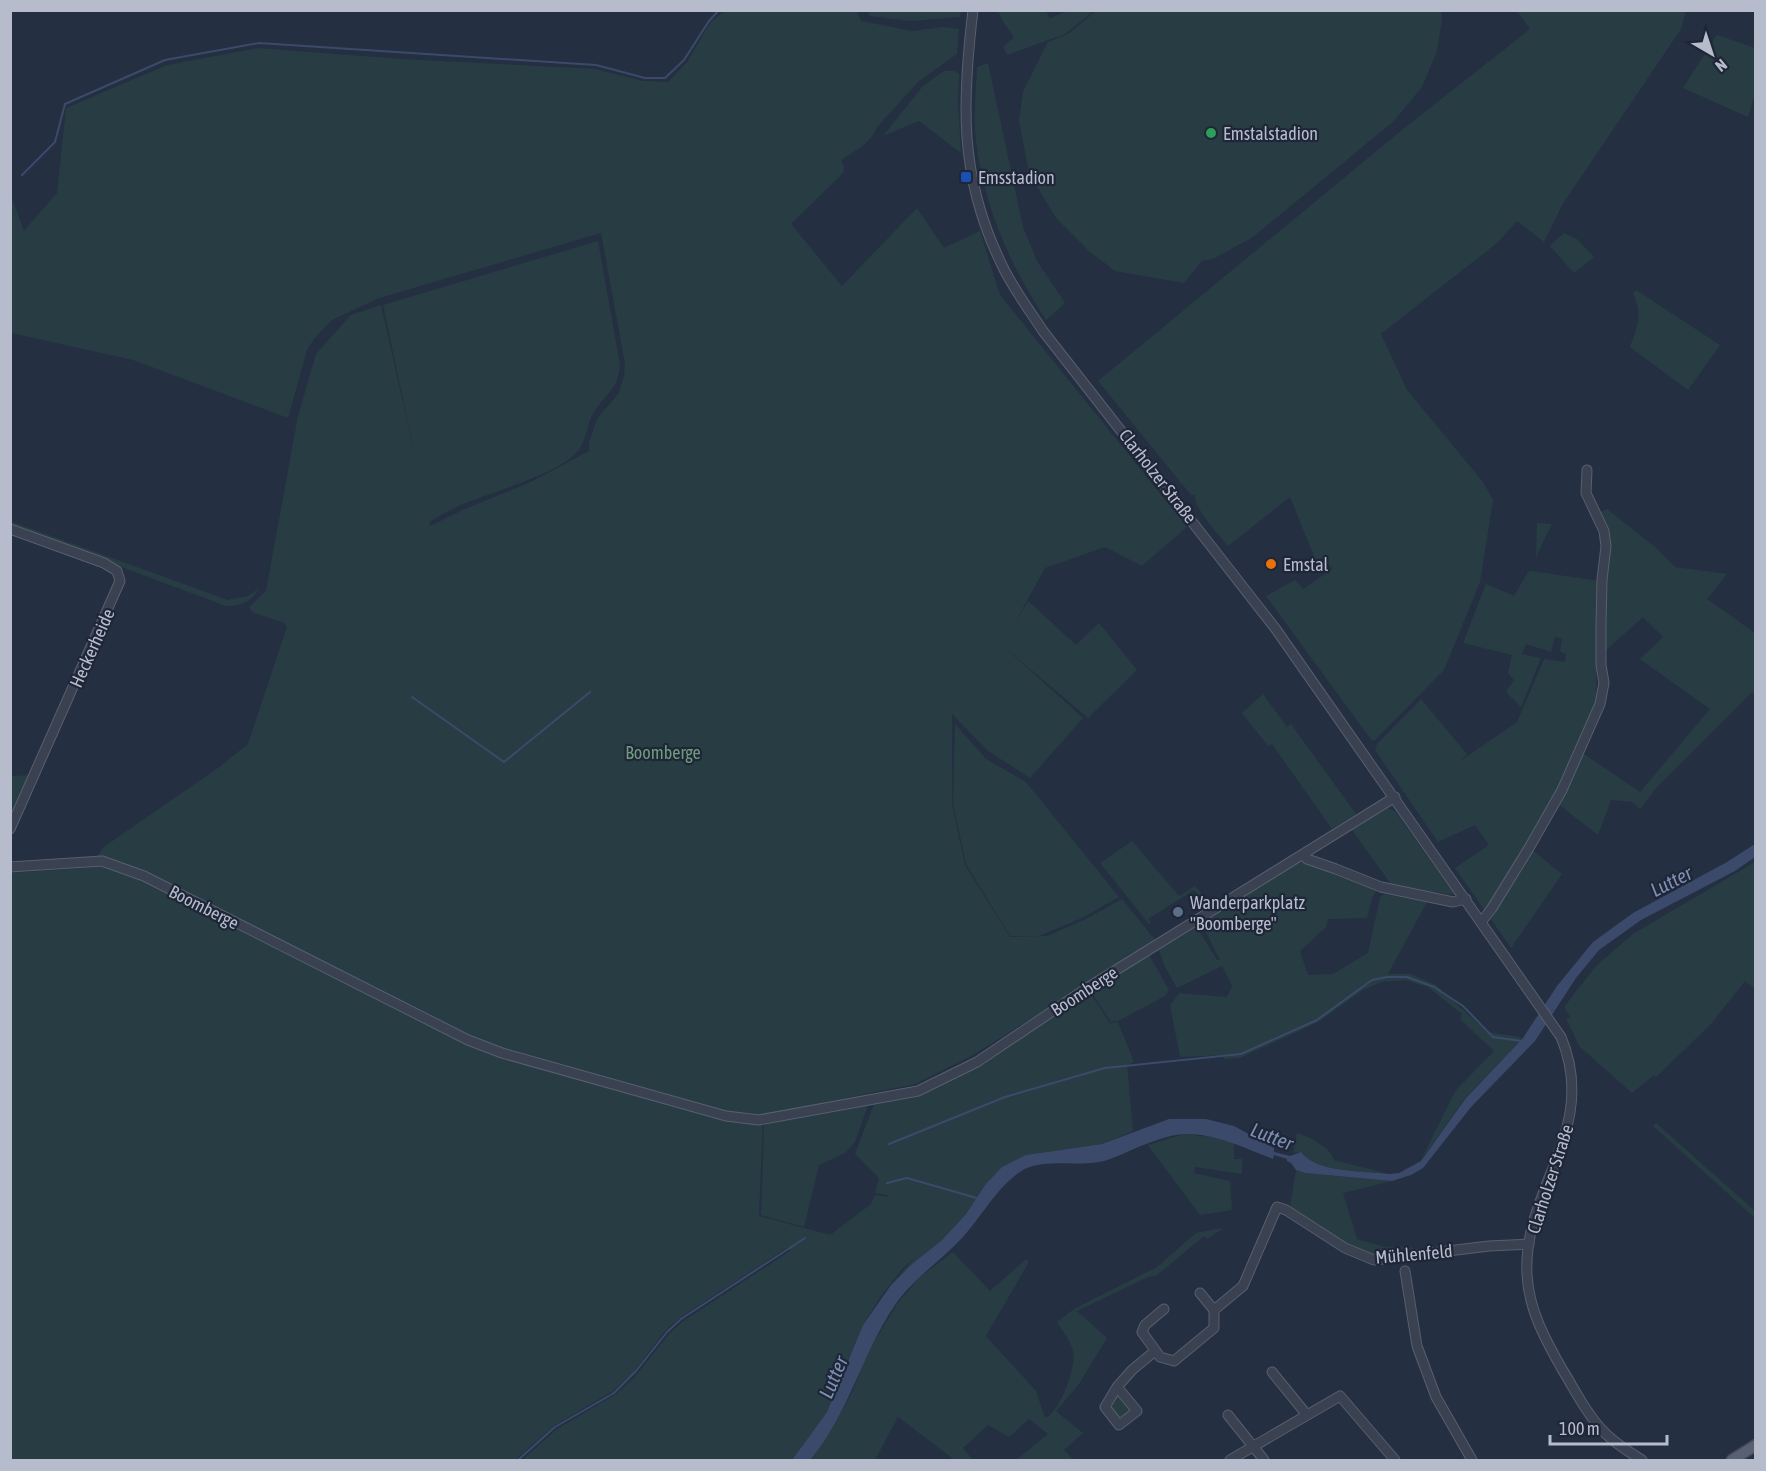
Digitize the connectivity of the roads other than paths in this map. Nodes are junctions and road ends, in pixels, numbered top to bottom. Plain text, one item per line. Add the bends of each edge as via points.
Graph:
1 (974, 10) edge
2 (1587, 470) dead end
3 (10, 529) edge
4 (1395, 797) junction
5 (10, 828) edge
6 (1303, 855) junction
7 (10, 867) edge
8 (1466, 899) junction
9 (1482, 921) junction
10 (1529, 1244) junction
11 (1405, 1271) dead end
12 (1200, 1293) dead end
13 (1164, 1309) dead end
14 (1214, 1310) junction
15 (1155, 1351) junction
16 (1272, 1372) dead end
17 (1117, 1387) dead end
18 (1307, 1414) junction
19 (1228, 1415) dead end
20 (1755, 1444) edge
21 (1254, 1446) junction
22 (1230, 1461) edge
23 (1264, 1461) edge
24 (1395, 1461) edge
25 (1472, 1461) edge
26 (1642, 1461) edge
27 (1732, 1461) edge

1 - 4 street, Clarholzer Straße via 965,101 968,160 981,214 1015,290 1262,610
2 - 9 street via 1587,493 1604,531 1606,546 1601,626 1604,683 1600,704 1562,790
3 - 5 street, Heckerheide via 104,563 117,571 120,581
4 - 6 street, Boomberge
4 - 8 street, Clarholzer Straße
6 - 7 street, Boomberge via 977,1062 918,1091 759,1120 726,1116 468,1040 144,876 110,863
6 - 8 street via 1381,887 1453,902
8 - 9 street, Clarholzer Straße
9 - 10 street, Clarholzer Straße via 1553,1023 1572,1069 1572,1103 1562,1146
10 - 14 street, Mühlenfeld via 1374,1260 1345,1248 1277,1207 1243,1286
10 - 26 street, Clarholzer Straße via 1527,1276 1539,1326 1599,1427
11 - 25 street, Mühlenfeld via 1418,1346 1436,1397
12 - 14 street
13 - 15 street via 1142,1329
14 - 15 street via 1214,1328 1173,1361
15 - 17 street
16 - 18 street
18 - 21 street
18 - 24 street via 1340,1396
19 - 21 street
20 - 27 main road
21 - 22 street
21 - 23 street

